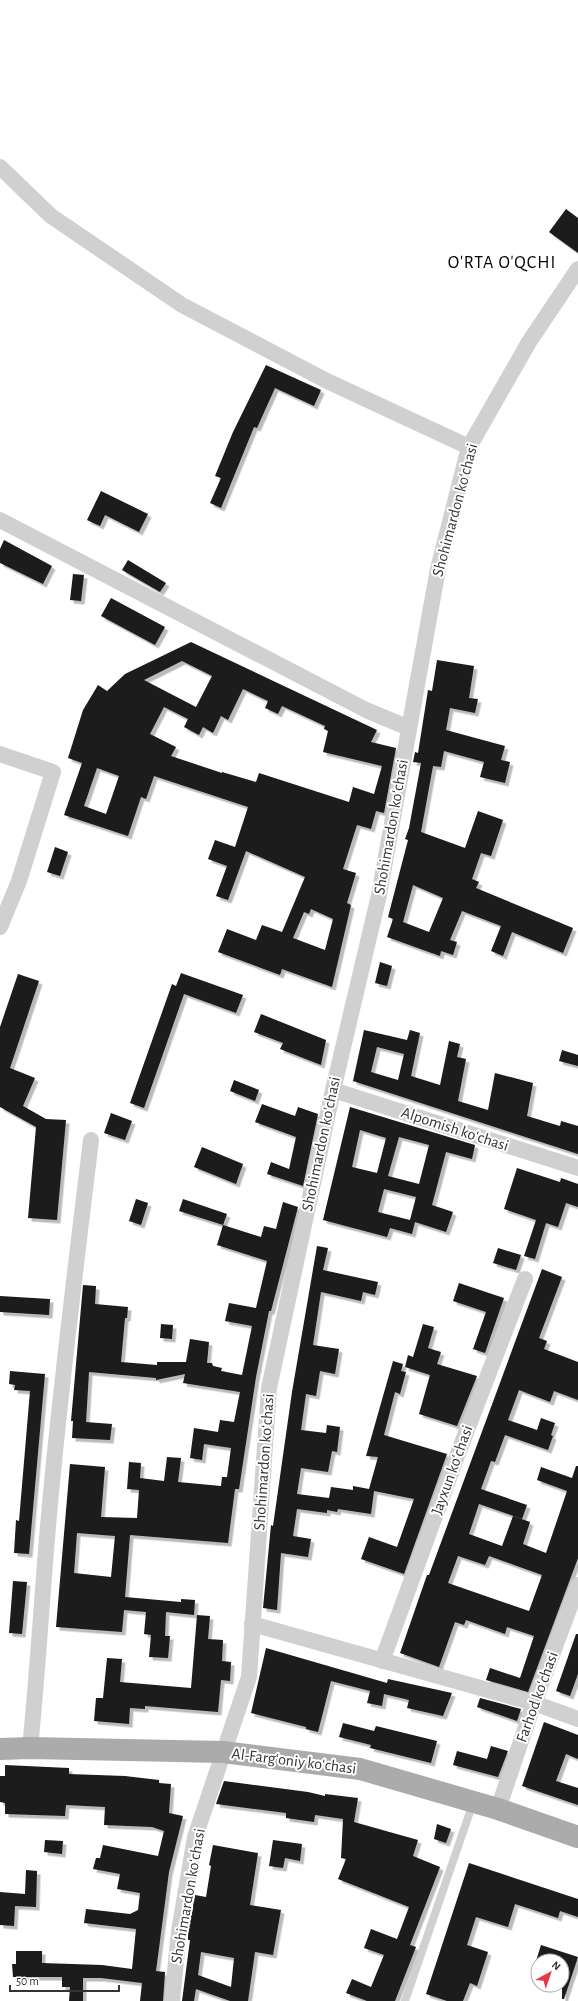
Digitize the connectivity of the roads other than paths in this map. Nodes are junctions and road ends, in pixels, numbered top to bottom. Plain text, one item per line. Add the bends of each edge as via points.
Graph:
1 (0, 167) edge
2 (578, 269) edge
3 (469, 447) junction
4 (0, 520) edge
5 (409, 728) junction
6 (0, 754) edge
7 (0, 927) edge
8 (333, 1090) junction
9 (91, 1140) dead end
10 (578, 1168) edge
11 (525, 1279) dead end
12 (578, 1585) edge
13 (252, 1624) junction
14 (382, 1661) junction
15 (534, 1703) junction
16 (578, 1719) edge
17 (30, 1748) junction
18 (0, 1749) edge
19 (223, 1752) junction
20 (473, 1802) junction
21 (498, 1809) junction
22 (578, 1837) edge
23 (172, 2001) edge
24 (405, 2001) edge

1 - 3 street via 52,216 182,305 327,382
2 - 3 street, Shohimardon koʻchasi via 529,342
3 - 5 street, Shohimardon koʻchasi via 438,569
4 - 5 street via 366,710
5 - 8 street, Shohimardon koʻchasi via 379,895
6 - 7 street via 52,772 19,881
8 - 10 street, Alpomish koʻchasi
8 - 13 street, Shohimardon koʻchasi via 269,1388
9 - 17 street via 49,1516 38,1676
11 - 14 street, Jayxun koʻchasi
12 - 15 street, Farhod koʻchasi
13 - 14 street
13 - 19 street, Shohimardon koʻchasi via 248,1677
14 - 15 street
15 - 16 street
15 - 21 street, Farhod koʻchasi
17 - 18 main road, Al-Fargʻoniy koʻchasi
17 - 19 main road, Al-Fargʻoniy koʻchasi
19 - 20 main road, Al-Fargʻoniy koʻchasi via 360,1769
19 - 23 street, Shohimardon koʻchasi via 195,1837 179,1931
20 - 21 main road, Al-Fargʻoniy koʻchasi
20 - 24 lane
21 - 22 main road, Al-Fargʻoniy koʻchasi

